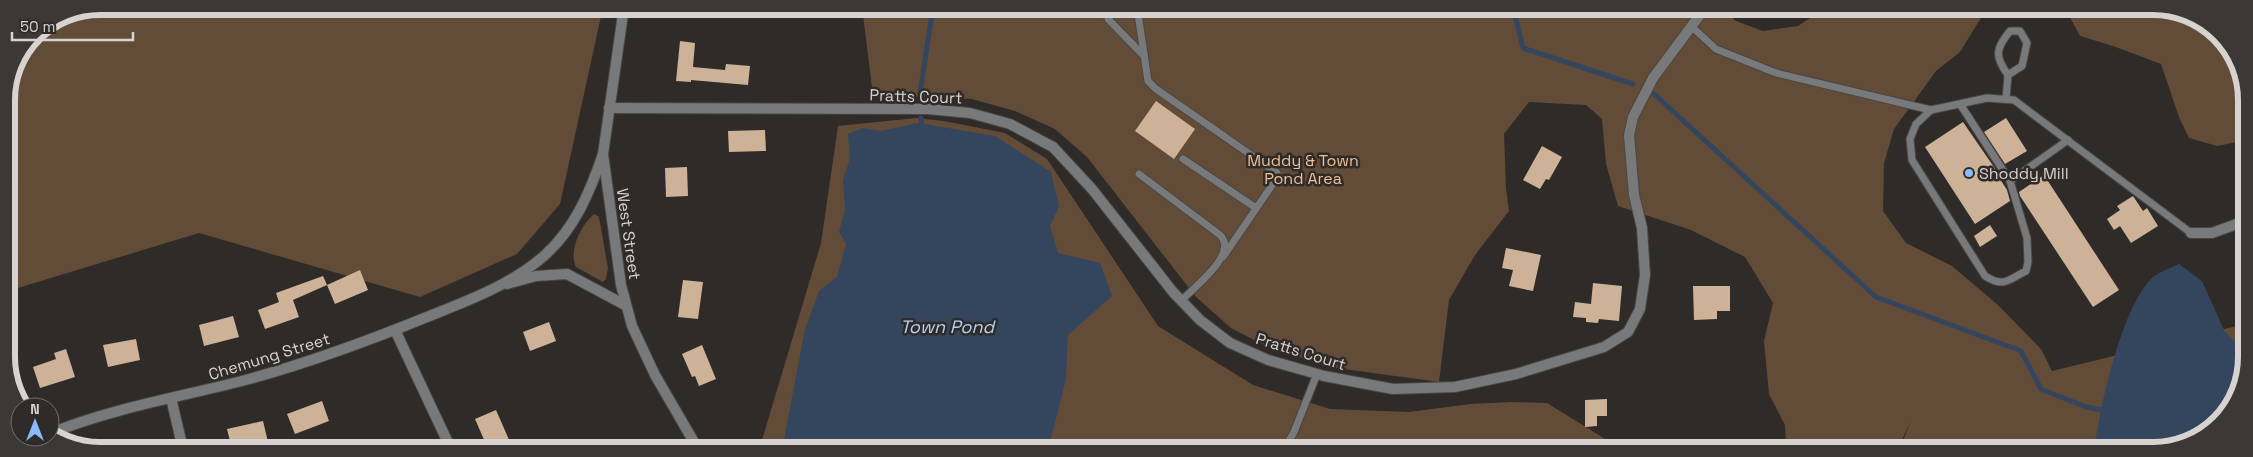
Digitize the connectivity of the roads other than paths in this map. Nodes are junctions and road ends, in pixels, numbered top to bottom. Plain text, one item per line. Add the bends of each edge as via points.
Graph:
1 (623, 15) edge
2 (1109, 15) edge
3 (1138, 15) edge
4 (1701, 15) edge
5 (1692, 27) junction
6 (1144, 56) junction
7 (2008, 75) junction
8 (2006, 100) junction
9 (1960, 104) junction
10 (609, 108) junction
11 (1931, 110) junction
12 (2068, 140) junction
13 (603, 154) junction
14 (1183, 159) dead end
15 (1139, 174) dead end
16 (2010, 181) junction
17 (1256, 208) junction
18 (2238, 224) edge
19 (2191, 233) joint
20 (1223, 257) junction
21 (489, 289) junction
22 (1181, 300) junction
23 (625, 305) junction
24 (395, 330) junction
25 (1317, 374) junction
26 (171, 398) junction
27 (60, 430) edge
28 (181, 442) edge
29 (448, 442) edge
30 (693, 442) edge
31 (1288, 442) edge

1 - 10 street, West Street
2 - 6 lane via 1108,19
3 - 6 lane
4 - 5 street, Pratts Court
5 - 11 lane via 1716,49 1776,74
5 - 25 street, Pratts Court via 1653,78 1632,117 1630,152 1634,195 1642,228 1645,275 1640,309 1628,332 1604,347 1516,374 1455,387 1393,389
6 - 17 lane via 1148,81 1156,89 1277,173
7 - 7 lane via 1998,56 2000,43 2010,31 2020,31 2027,43 2022,66
7 - 8 lane
8 - 9 lane via 1987,98
8 - 12 lane via 2014,100
9 - 11 lane
9 - 16 lane
10 - 13 street, West Street
10 - 22 street, Pratts Court via 928,109 970,113 1010,124 1053,147 1092,189
11 - 16 lane via 1916,124 1910,139 1912,160 1985,276 2003,283 2026,271 2028,262 2027,238
12 - 16 lane
12 - 19 lane
13 - 21 street, Chemung Street via 588,195 566,232 532,265
13 - 23 street, West Street
14 - 17 lane
15 - 20 lane via 1220,235 1226,248
17 - 20 lane
18 - 19 street via 2212,233
20 - 22 lane
21 - 23 street, Chemung Street via 536,276 567,274
21 - 24 street, Chemung Street
22 - 25 street, Pratts Court via 1200,320 1230,343 1268,360
23 - 30 street, West Street via 655,375
24 - 26 street, Chemung Street via 308,361
24 - 29 street
25 - 31 lane
26 - 27 street, Chemung Street
26 - 28 street

